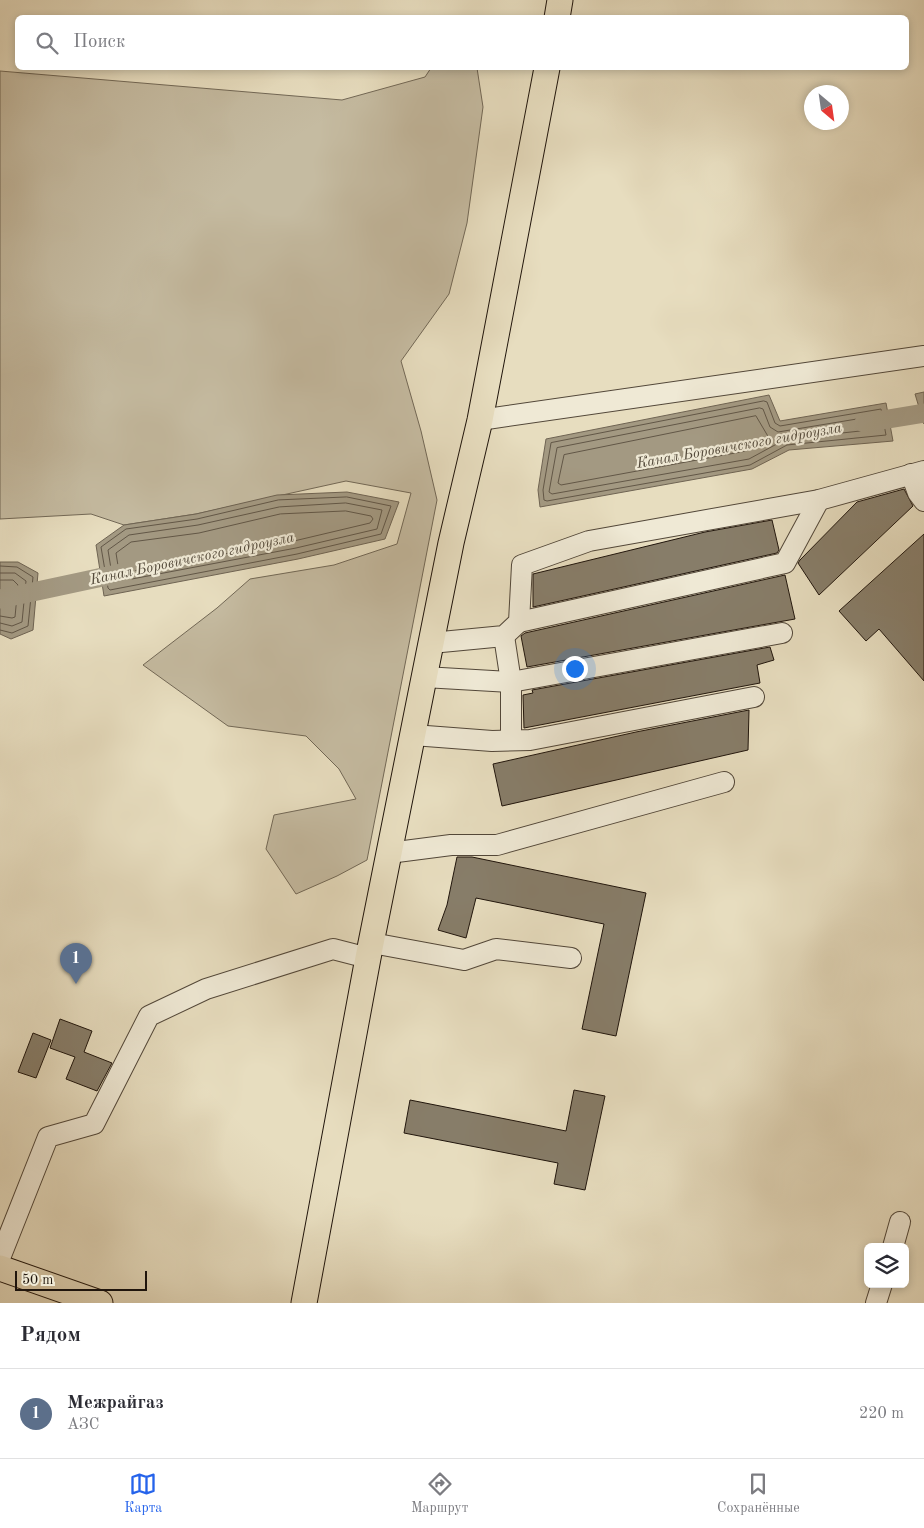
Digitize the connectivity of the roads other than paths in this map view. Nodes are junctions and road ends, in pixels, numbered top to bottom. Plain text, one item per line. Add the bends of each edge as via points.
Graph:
1 (560, 0) edge
2 (558, 15) edge
3 (547, 70) edge
4 (924, 356) edge
5 (480, 420) junction
6 (918, 472) edge
7 (819, 500) junction
8 (924, 501) edge
9 (519, 622) junction
10 (782, 633) dead end
11 (504, 636) junction
12 (431, 643) junction
13 (424, 677) junction
14 (511, 682) junction
15 (754, 697) dead end
16 (413, 735) junction
17 (511, 740) junction
18 (724, 782) dead end
19 (389, 853) junction
20 (370, 951) junction
21 (571, 958) dead end
22 (900, 1222) dead end
23 (894, 1243) edge
24 (0, 1258) edge
25 (0, 1268) edge
26 (881, 1288) edge
27 (100, 1303) edge
28 (304, 1303) edge
29 (876, 1303) edge

1 - 2 main road
3 - 5 main road
4 - 5 lane
5 - 12 main road
6 - 7 lane
6 - 8 lane via 918,493
7 - 9 lane via 785,563
7 - 9 lane via 589,541 522,565
9 - 11 lane
10 - 14 lane
11 - 12 lane
11 - 14 lane
12 - 13 main road
13 - 14 lane
13 - 16 main road
14 - 17 lane
15 - 17 lane via 530,740
16 - 17 lane
16 - 19 main road
18 - 19 lane via 497,845 451,845
19 - 20 main road
20 - 21 lane via 464,960 496,948
20 - 24 lane via 333,949 206,990 149,1016 94,1124 48,1137
20 - 28 main road
22 - 23 lane
25 - 27 main road
26 - 29 lane

